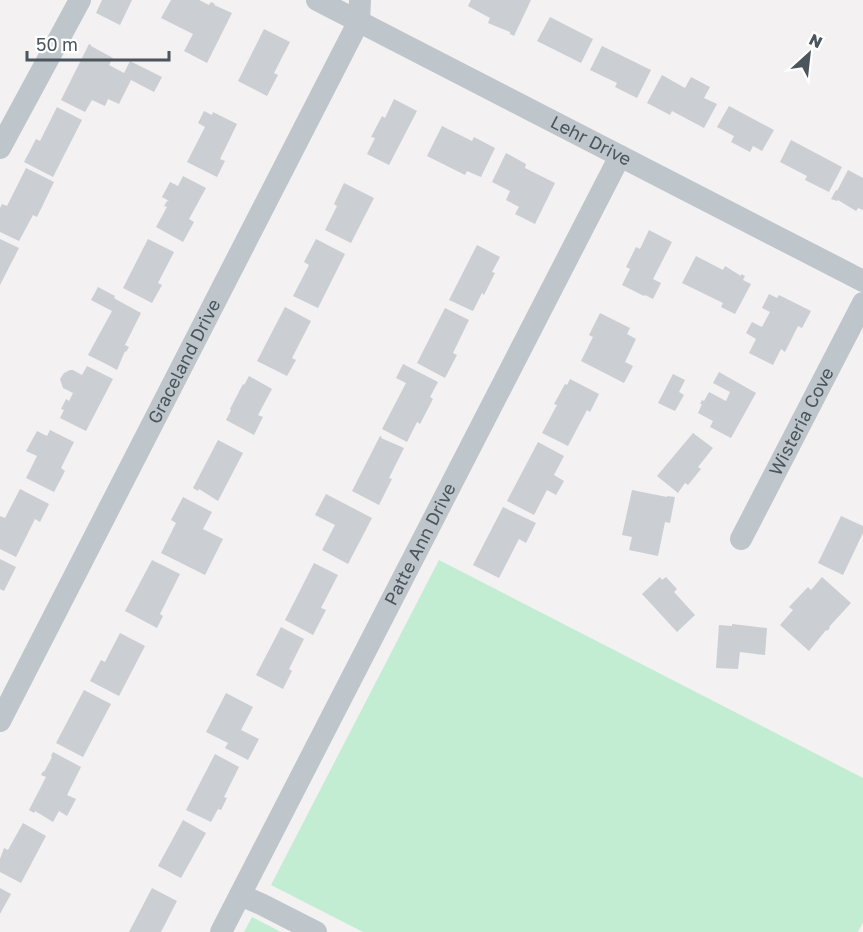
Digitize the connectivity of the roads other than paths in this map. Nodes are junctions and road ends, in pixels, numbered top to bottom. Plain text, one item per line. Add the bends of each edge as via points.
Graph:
1 (80, 0) edge
2 (317, 0) edge
3 (360, 11) edge
4 (0, 148) edge
5 (620, 156) junction
6 (863, 281) edge
7 (863, 303) edge
8 (741, 539) dead end
9 (0, 722) edge
10 (240, 895) junction
11 (221, 932) edge
12 (316, 932) edge

1 - 4 street
2 - 3 street, Lehr Drive
3 - 5 street, Lehr Drive
3 - 9 street, Graceland Drive
5 - 6 street, Lehr Drive
5 - 10 street, Patte Ann Drive
7 - 8 street, Wisteria Cove
10 - 11 street, Patte Ann Drive
10 - 12 street

